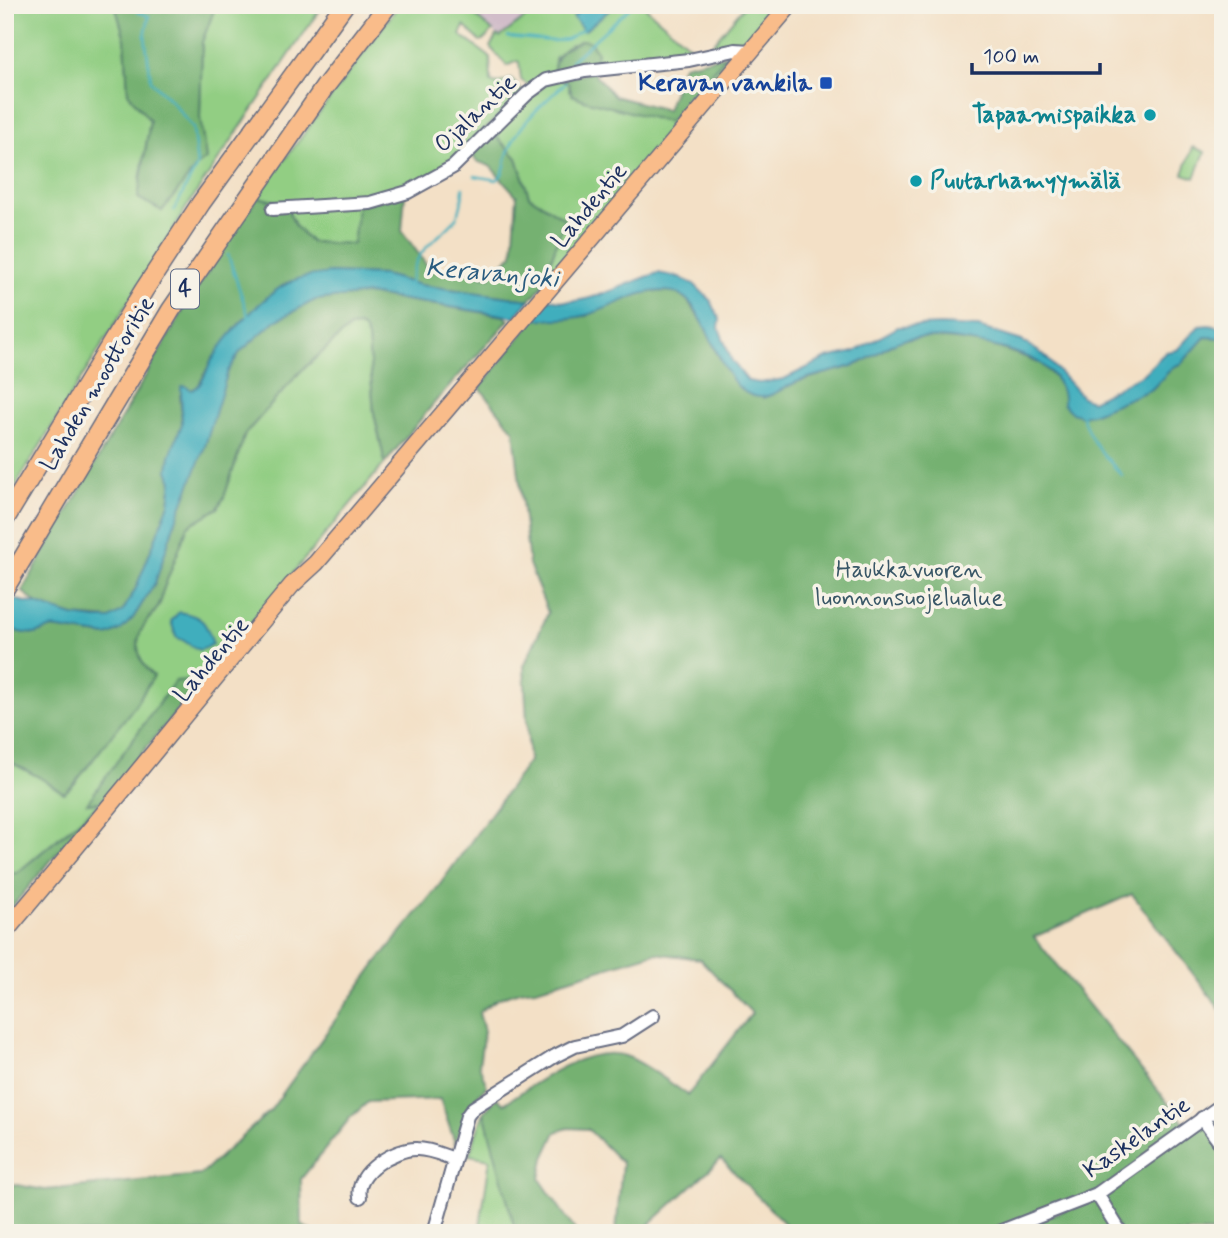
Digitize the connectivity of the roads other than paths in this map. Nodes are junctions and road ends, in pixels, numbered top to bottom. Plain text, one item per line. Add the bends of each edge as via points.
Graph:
1 (344, 5) edge
2 (388, 5) edge
3 (790, 5) edge
4 (751, 51) junction
5 (273, 209) dead end
6 (5, 519) edge
7 (5, 588) edge
8 (5, 932) edge
9 (653, 1016) dead end
10 (1223, 1104) edge
11 (1202, 1118) junction
12 (1223, 1147) edge
13 (454, 1159) junction
14 (1097, 1194) junction
15 (360, 1198) dead end
16 (434, 1233) edge
17 (996, 1233) edge
18 (1121, 1233) edge

1 - 6 highway, Lahden moottoritie / 4 via 201,203
2 - 7 highway, Lahden moottoritie / 4 via 324,88 171,310
3 - 4 main road, Lahdentie
4 - 5 street, Ojalantie via 546,80 453,167 408,192 370,203
4 - 8 main road, Lahdentie via 316,563 292,584 166,747
9 - 13 street via 622,1036 575,1046 482,1101 467,1116
10 - 11 street, Kaskelantie
11 - 12 street
11 - 14 street, Kaskelantie
13 - 15 street via 417,1149 400,1152 368,1172 360,1183
13 - 16 street
14 - 17 street, Kaskelantie
14 - 18 street

